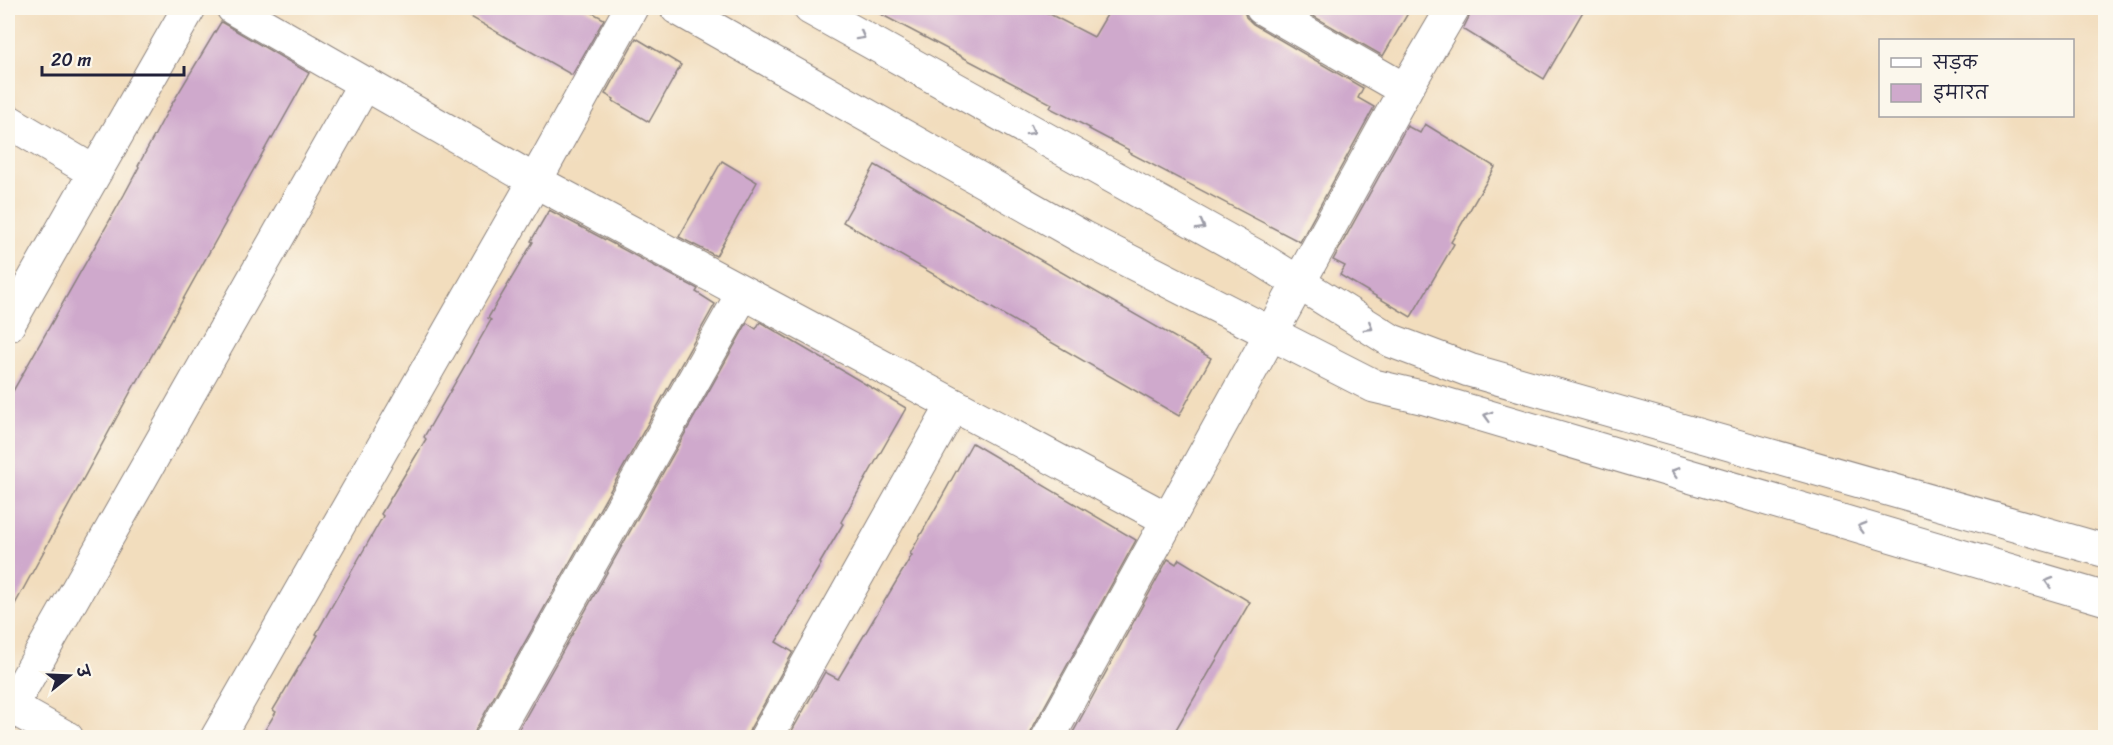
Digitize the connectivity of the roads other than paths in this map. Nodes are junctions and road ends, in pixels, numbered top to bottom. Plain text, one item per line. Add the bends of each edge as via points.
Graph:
1 (189, 8) edge
2 (233, 8) edge
3 (631, 8) edge
4 (677, 8) edge
5 (810, 8) edge
6 (1262, 8) edge
7 (1453, 8) edge
8 (364, 83) junction
9 (1406, 90) junction
10 (8, 121) edge
11 (94, 172) junction
12 (535, 181) junction
13 (1299, 284) junction
14 (743, 293) junction
15 (8, 325) edge
16 (1272, 334) junction
17 (953, 405) junction
18 (1169, 520) junction
19 (2106, 551) edge
20 (2106, 599) edge
21 (8, 708) edge
22 (67, 738) edge
23 (217, 738) edge
24 (492, 738) edge
25 (766, 738) edge
26 (1048, 738) edge

1 - 11 street
2 - 8 street
3 - 12 street
4 - 16 street via 1082,237
5 -> 13 street
6 - 9 street
7 - 9 street
8 - 12 street
8 - 21 street
9 - 13 street
10 - 11 street
11 - 15 street
12 - 14 street
12 - 23 street
13 - 16 street
13 -> 19 street via 1392,341 1469,370
14 - 17 street
14 - 24 street
16 - 18 street
20 -> 16 street via 1374,386
17 - 18 street
17 - 25 street
18 - 26 street
21 - 22 street

